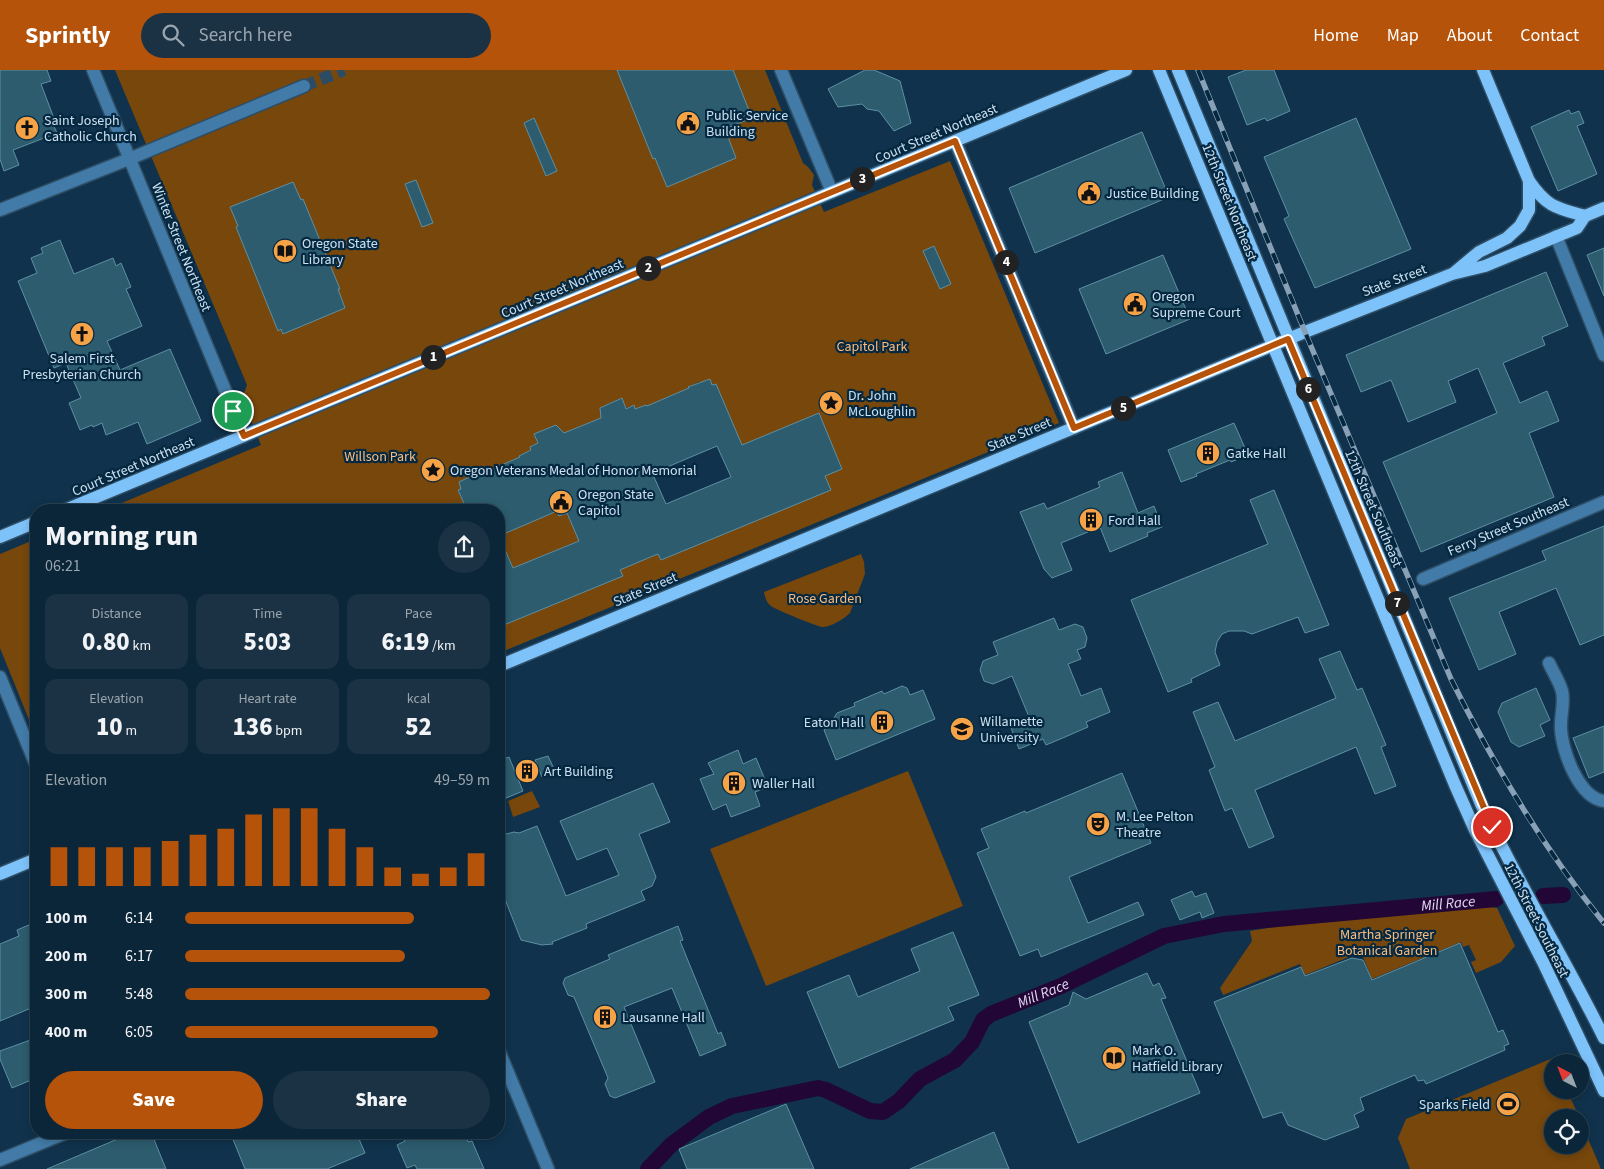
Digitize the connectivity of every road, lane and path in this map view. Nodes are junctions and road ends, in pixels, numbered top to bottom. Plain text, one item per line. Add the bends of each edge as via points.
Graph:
1 (93, 70) edge
2 (781, 70) edge
3 (1126, 70) edge
4 (1159, 70) edge
5 (1178, 70) edge
6 (1482, 70) edge
7 (304, 86) tunnel mouth
8 (955, 141) junction
9 (129, 159) junction
10 (1529, 182) junction
11 (832, 192) junction
12 (1604, 208) edge
13 (0, 210) edge
14 (1585, 216) junction
15 (1556, 236) junction
16 (1452, 274) junction
17 (1288, 339) junction
18 (1272, 346) junction
19 (1604, 356) edge
20 (1074, 428) junction
21 (244, 436) junction
22 (1604, 502) edge
23 (80, 504) edge
24 (30, 524) edge
25 (0, 537) edge
26 (1423, 579) dead end
27 (1549, 663) dead end
28 (505, 664) edge
29 (0, 677) edge
30 (30, 750) edge
31 (1604, 801) edge
32 (30, 862) edge
33 (0, 874) edge
34 (1604, 1038) edge
35 (505, 1065) edge
36 (1601, 1078) edge
37 (1604, 1091) edge
38 (51, 1139) edge
39 (0, 1160) edge
40 (548, 1169) edge

1 - 9 street, Winter Street Northeast
2 - 11 street
3 - 8 main road, Court Street Northeast
4 - 18 main road, 12th Street Northeast
5 - 17 main road, 12th Street Northeast
6 - 10 main road
7 - 9 street
8 - 11 main road, Court Street Northeast
8 - 20 street
9 - 13 street
9 - 21 street, Winter Street Northeast
10 - 14 main road via 1553,206
10 - 16 main road via 1529,210 1520,226
11 - 21 main road, Court Street Northeast
12 - 14 main road, State Street
14 - 15 main road, State Street via 1577,228
15 - 16 main road, State Street via 1485,266
15 - 19 street
16 - 17 main road, State Street
17 - 18 main road, State Street
17 - 34 main road, 12th Street Southeast via 1481,804
18 - 20 main road, State Street
18 - 36 main road, 12th Street Southeast via 1475,830
20 - 28 main road, State Street
21 - 23 main road, Court Street Northeast
22 - 26 street, Ferry Street Southeast
24 - 25 main road
27 - 31 street via 1562,691 1561,732 1567,758 1584,787 1592,796
29 - 30 street
32 - 33 main road
35 - 40 street
36 - 37 main road, 12th Street Southeast
38 - 39 street

